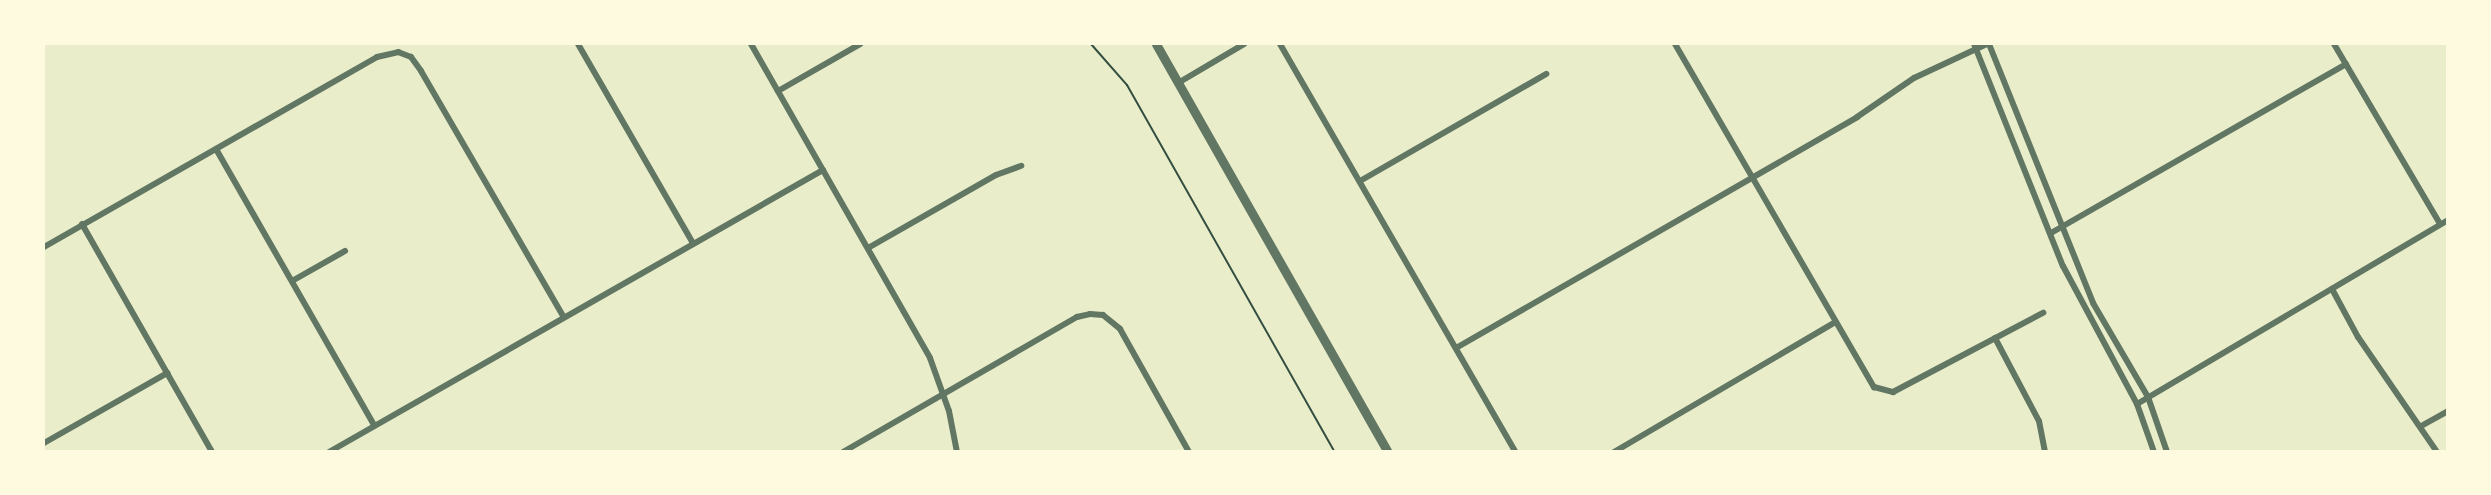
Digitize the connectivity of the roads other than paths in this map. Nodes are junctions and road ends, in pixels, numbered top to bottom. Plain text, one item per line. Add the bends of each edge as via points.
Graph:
1 (578, 44) edge
2 (751, 44) edge
3 (860, 44) edge
4 (1156, 44) edge
5 (1244, 44) edge
6 (1280, 44) edge
7 (1675, 44) edge
8 (1988, 44) edge
9 (2334, 44) edge
10 (1975, 46) edge
11 (2346, 64) junction
12 (1546, 74) dead end
13 (1178, 83) junction
14 (778, 91) junction
15 (216, 149) junction
16 (1022, 166) dead end
17 (823, 170) junction
18 (1752, 177) junction
19 (1360, 181) junction
20 (2448, 220) edge
21 (2440, 224) junction
22 (82, 225) junction
23 (2062, 227) junction
24 (2051, 233) junction
25 (693, 243) junction
26 (44, 247) edge
27 (868, 248) junction
28 (345, 251) dead end
29 (292, 281) junction
30 (2332, 289) junction
31 (2043, 313) dead end
32 (562, 316) junction
33 (1836, 322) junction
34 (1995, 338) junction
35 (1456, 348) junction
36 (167, 373) junction
37 (944, 393) junction
38 (2148, 397) junction
39 (2137, 404) junction
40 (2448, 411) edge
41 (374, 424) junction
42 (2423, 425) junction
43 (44, 443) edge
44 (212, 452) edge
45 (329, 452) edge
46 (843, 452) edge
47 (957, 452) edge
48 (1189, 452) edge
49 (1388, 452) edge
50 (1516, 452) edge
51 (1614, 452) edge
52 (2045, 452) edge
53 (2154, 452) edge
54 (2167, 452) edge
55 (2437, 452) edge

1 - 25 street
2 - 14 street
3 - 14 street
4 - 13 street
5 - 13 street
6 - 19 street
7 - 18 street
8 - 10 street
8 - 23 street
9 - 11 street
10 - 18 street via 1914,78 1857,117
10 - 24 street
11 - 21 street
11 - 23 street
12 - 19 street
13 - 49 street
14 - 17 street
15 - 22 street
15 - 29 street
15 - 32 street via 377,57 399,52 411,57
16 - 27 street via 996,175
17 - 25 street
17 - 27 street
18 - 33 street
18 - 35 street
19 - 35 street
20 - 21 street
21 - 30 street
22 - 26 street
22 - 36 street
23 - 24 street
23 - 38 street via 2093,303
24 - 39 street via 2080,302
25 - 32 street
27 - 37 street via 926,350
28 - 29 street
29 - 41 street
30 - 38 street
30 - 42 street via 2376,364
31 - 34 street
32 - 41 street
33 - 34 street via 1874,387 1893,392
33 - 51 street
34 - 52 street via 2039,421
35 - 50 street
36 - 43 street
36 - 44 street
37 - 46 street
37 - 47 street
37 - 48 street via 1077,317 1102,315 1120,329
38 - 39 street
38 - 54 street
39 - 53 street
40 - 42 street
41 - 45 street
42 - 55 street

